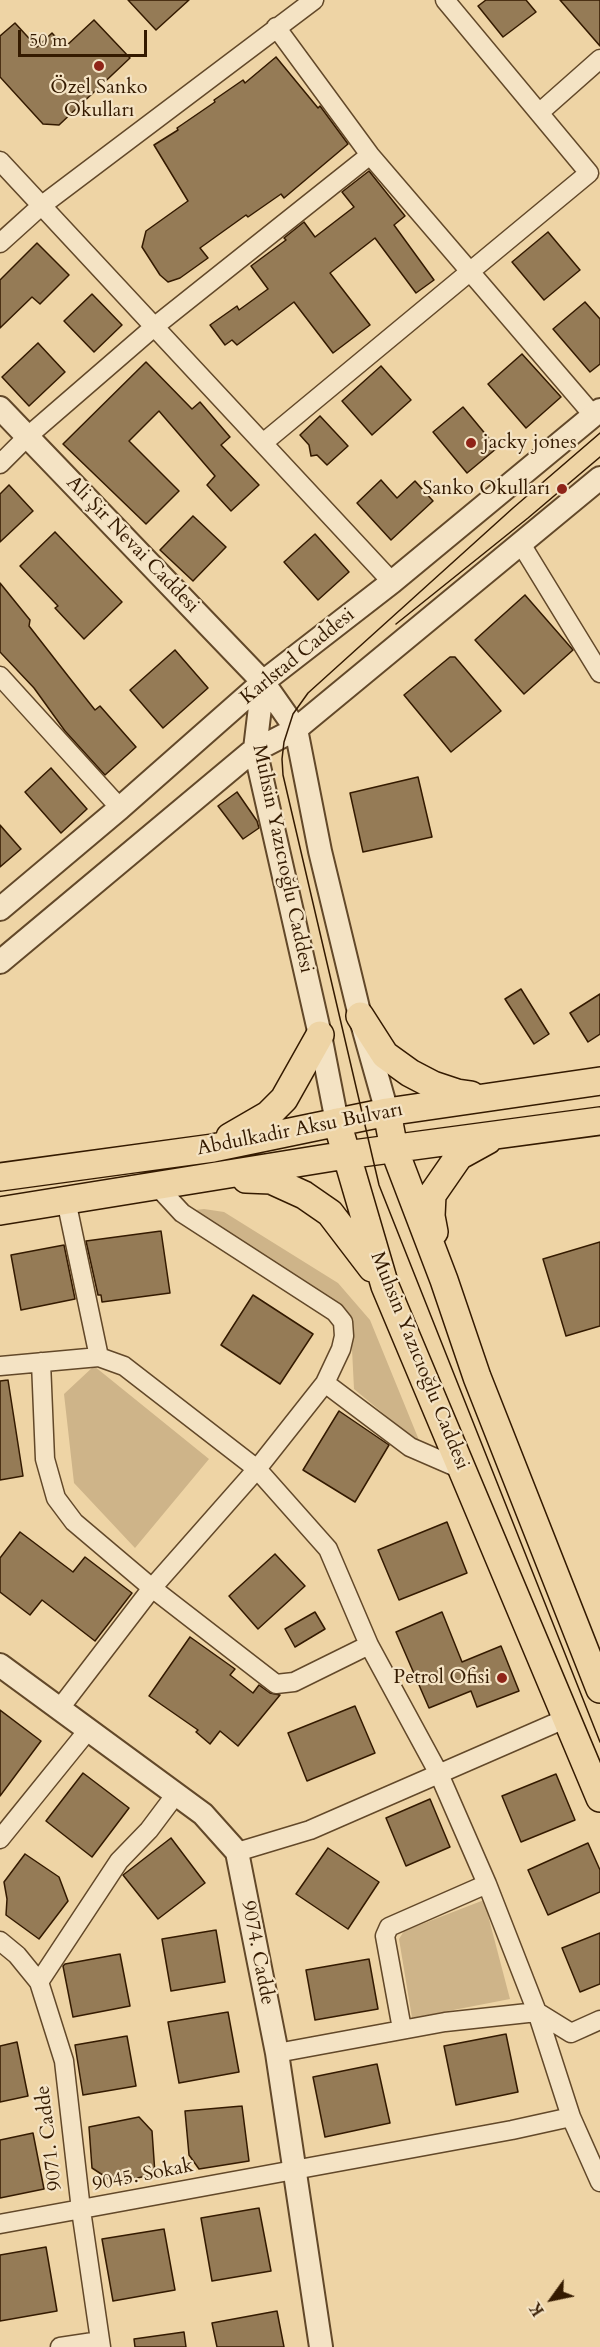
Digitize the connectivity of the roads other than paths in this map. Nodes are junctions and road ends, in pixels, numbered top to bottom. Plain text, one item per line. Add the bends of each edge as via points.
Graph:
1 (314, 0) edge
2 (445, 0) edge
3 (276, 27) junction
4 (600, 59) edge
5 (539, 113) junction
6 (370, 155) junction
7 (0, 161) edge
8 (594, 168) edge
9 (41, 206) junction
10 (0, 243) edge
11 (471, 271) junction
12 (154, 327) junction
13 (0, 408) edge
14 (597, 413) edge
15 (28, 436) junction
16 (263, 443) junction
17 (0, 464) edge
18 (600, 478) edge
19 (521, 544) junction
20 (392, 582) junction
21 (600, 673) edge
22 (0, 676) edge
23 (263, 682) junction
24 (296, 729) junction
25 (255, 749) junction
26 (120, 808) junction
27 (0, 909) edge
28 (0, 962) edge
29 (360, 1016) junction
30 (320, 1035) junction
31 (600, 1081) edge
32 (496, 1097) junction
33 (387, 1112) junction
34 (600, 1121) edge
35 (337, 1122) junction
36 (495, 1135) junction
37 (213, 1148) junction
38 (394, 1149) junction
39 (346, 1155) junction
40 (0, 1177) edge
41 (209, 1177) junction
42 (157, 1186) junction
43 (66, 1200) junction
44 (0, 1211) edge
45 (444, 1280) junction
46 (385, 1286) junction
47 (99, 1357) junction
48 (41, 1362) junction
49 (0, 1366) edge
50 (325, 1383) junction
51 (258, 1470) junction
52 (463, 1470) junction
53 (152, 1588) junction
54 (369, 1645) junction
55 (2, 1664) edge
56 (600, 1689) edge
57 (60, 1708) junction
58 (567, 1718) junction
59 (89, 1729) junction
60 (439, 1774) junction
61 (176, 1794) junction
62 (600, 1798) edge
63 (0, 1839) edge
64 (237, 1852) junction
65 (487, 1884) junction
66 (0, 1941) edge
67 (39, 1982) junction
68 (537, 2012) junction
69 (600, 2020) edge
70 (402, 2030) junction
71 (277, 2053) junction
72 (571, 2117) junction
73 (294, 2170) junction
74 (600, 2182) edge
75 (81, 2210) junction
76 (0, 2224) edge
77 (101, 2344) edge
78 (60, 2347) edge
79 (321, 2347) edge

1 - 3 street
2 - 5 street
3 - 6 street
3 - 9 street
4 - 5 street
5 - 8 street
6 - 11 street
6 - 12 street
7 - 9 street
8 - 11 street
9 - 10 street
9 - 12 street
11 - 14 street
11 - 16 street
12 - 15 street
12 - 16 street
13 - 15 street, Ali Şir Nevai Caddesi
14 - 20 street, Karlstad Caddesi
15 - 17 street
15 - 23 street, Ali Şir Nevai Caddesi
16 - 20 street
18 - 19 street
19 - 21 street
19 - 24 street
20 - 23 street, Karlstad Caddesi
22 - 26 street
23 - 24 street, Muhsin Yazıcıoğlu Caddesi
23 - 25 street, Muhsin Yazıcıoğlu Caddesi
23 - 26 street, Karlstad Caddesi
24 - 25 street
24 - 29 street, Muhsin Yazıcıoğlu Caddesi via 320,851
25 - 28 street
25 - 30 street, Muhsin Yazıcıoğlu Caddesi
26 - 27 street, Karlstad Caddesi
29 - 32 main road via 385,1055 410,1073 457,1093
29 - 33 street, Muhsin Yazıcıoğlu Caddesi
30 - 35 street, Muhsin Yazıcıoğlu Caddesi
30 - 37 main road via 285,1099 268,1115
31 - 32 main road, Abdulkadir Aksu Bulvarı
32 - 33 main road, Abdulkadir Aksu Bulvarı
33 - 35 main road, Abdulkadir Aksu Bulvarı
33 - 38 main road, Muhsin Yazıcıoğlu Caddesi
34 - 36 main road, Abdulkadir Aksu Bulvarı
35 - 37 main road, Abdulkadir Aksu Bulvarı
35 - 39 main road, Muhsin Yazıcıoğlu Caddesi
36 - 38 main road, Abdulkadir Aksu Bulvarı
36 - 45 main road via 459,1156 432,1195 431,1216
37 - 40 main road, Abdulkadir Aksu Bulvarı
38 - 39 main road, Abdulkadir Aksu Bulvarı
38 - 45 main road, Muhsin Yazıcıoğlu Caddesi
39 - 41 main road, Abdulkadir Aksu Bulvarı
39 - 46 main road, Muhsin Yazıcıoğlu Caddesi
41 - 42 main road, Abdulkadir Aksu Bulvarı
41 - 46 main road via 271,1180 304,1195 330,1213
42 - 43 main road, Abdulkadir Aksu Bulvarı
42 - 50 street via 182,1213 339,1317 344,1336
43 - 44 main road, Abdulkadir Aksu Bulvarı
43 - 47 street
45 - 56 main road, Muhsin Yazıcıoğlu Caddesi via 477,1377
46 - 52 main road, Muhsin Yazıcıoğlu Caddesi
47 - 48 street
47 - 51 street via 124,1366
48 - 49 street
48 - 53 street via 45,1459 56,1498 74,1522
50 - 51 street
50 - 52 street via 410,1448
51 - 53 street
51 - 54 street via 328,1549
52 - 58 main road, Muhsin Yazıcıoğlu Caddesi
53 - 54 street via 276,1684 294,1682
53 - 57 street
54 - 60 street
55 - 57 street
57 - 59 street
58 - 60 street
58 - 62 main road, Muhsin Yazıcıoğlu Caddesi
59 - 61 street
59 - 63 street
60 - 64 street via 310,1830
60 - 65 street
61 - 64 street via 203,1814
61 - 67 street via 119,1861
64 - 71 street, 9074. Cadde
65 - 68 street
65 - 70 street via 389,1927 385,1935
66 - 67 street, 9071. Cadde
67 - 75 street, 9071. Cadde via 64,2061
68 - 69 street via 571,2033
68 - 70 street
68 - 72 street
70 - 71 street
71 - 73 street, 9074. Cadde
72 - 73 street, 9045. Sokak
72 - 74 street
73 - 75 street, 9045. Sokak
73 - 79 street, 9074. Cadde
75 - 76 street, 9045. Sokak
75 - 77 street, 9071. Cadde
77 - 78 street

